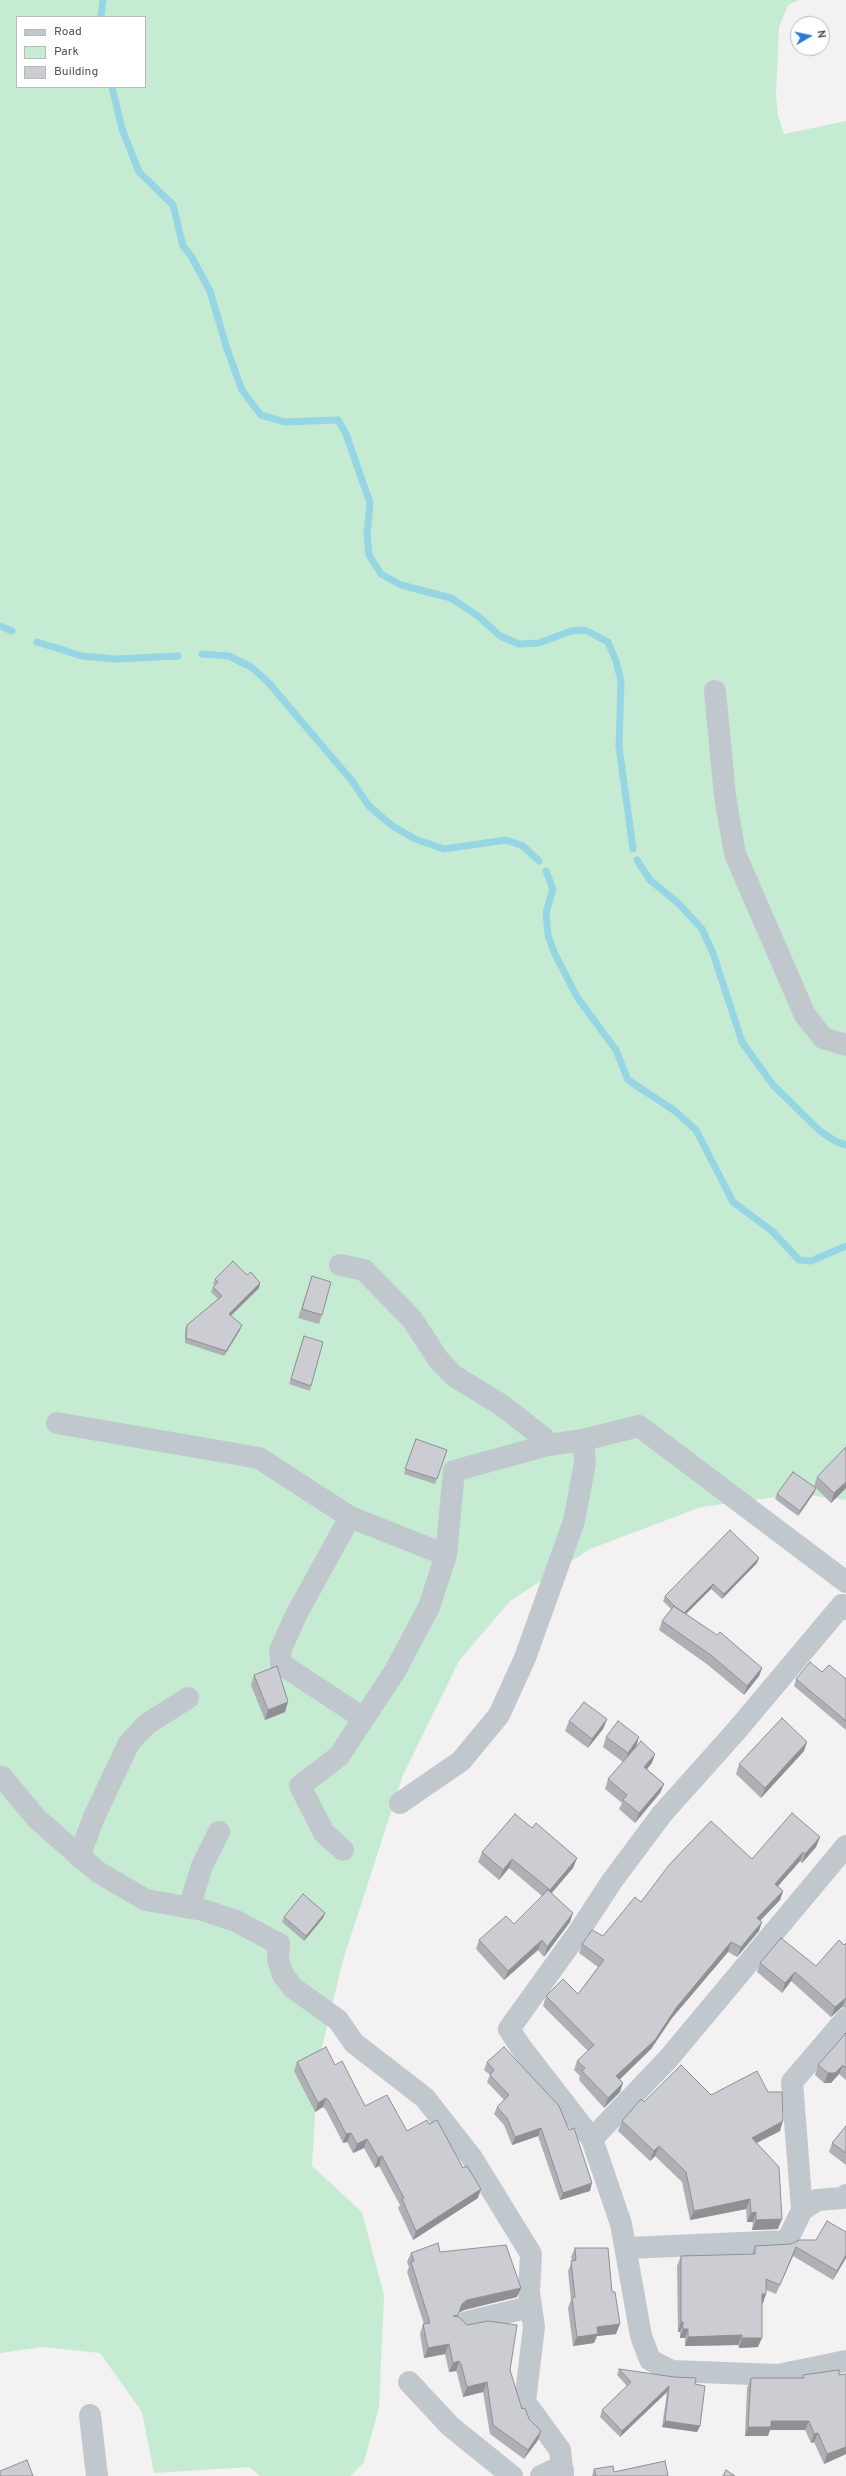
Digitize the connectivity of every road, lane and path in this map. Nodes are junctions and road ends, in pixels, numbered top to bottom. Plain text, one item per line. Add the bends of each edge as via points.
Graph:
1 (715, 691) dead end
2 (846, 1045) edge
3 (340, 1265) dead end
4 (57, 1423) dead end
5 (583, 1440) junction
6 (548, 1445) junction
7 (350, 1518) junction
8 (446, 1555) junction
9 (846, 1582) edge
10 (845, 1605) edge
11 (188, 1698) dead end
12 (363, 1718) junction
13 (2, 1777) dead end
14 (400, 1803) dead end
15 (219, 1832) dead end
16 (846, 1846) edge
17 (343, 1850) dead end
18 (80, 1857) junction
19 (189, 1908) junction
20 (846, 2019) edge
21 (592, 2139) junction
22 (846, 2195) edge
23 (802, 2210) junction
24 (627, 2248) junction
25 (530, 2306) junction
26 (466, 2322) edge
27 (846, 2361) edge
28 (409, 2382) dead end
29 (90, 2416) dead end
30 (563, 2473) edge
31 (97, 2476) edge
32 (512, 2476) edge
33 (541, 2476) edge

1 - 2 street via 725,796 735,854 805,1015 823,1038
3 - 6 street via 364,1270 412,1319 438,1359 454,1376 500,1404 544,1438
4 - 7 street via 259,1458
5 - 6 street
5 - 9 street via 639,1426
5 - 14 street via 585,1464 574,1521 525,1658 498,1715 461,1761
6 - 8 street via 454,1471
7 - 8 street
7 - 12 street via 296,1616 280,1651 281,1664
8 - 12 street via 428,1607 395,1671
10 - 21 street via 662,1814 509,2029
11 - 18 street via 147,1724 129,1743 94,1817
12 - 17 street via 339,1756 300,1786 324,1833
13 - 18 street via 37,1819
15 - 19 street via 202,1866
16 - 21 street via 668,2059
18 - 19 street via 98,1872 146,1900
19 - 25 street via 203,1910 236,1922 279,1944 278,1960 283,1974 293,1988 338,2020 354,2042 425,2098 472,2158 531,2254
20 - 23 street via 792,2082
21 - 24 street
22 - 23 street via 843,2198 817,2200
23 - 24 street via 787,2241
24 - 27 street via 641,2336 650,2360 672,2371 778,2375
25 - 26 street
25 - 30 street via 534,2326 525,2402 560,2450
28 - 32 street via 450,2426
29 - 31 street
30 - 33 street via 556,2469

